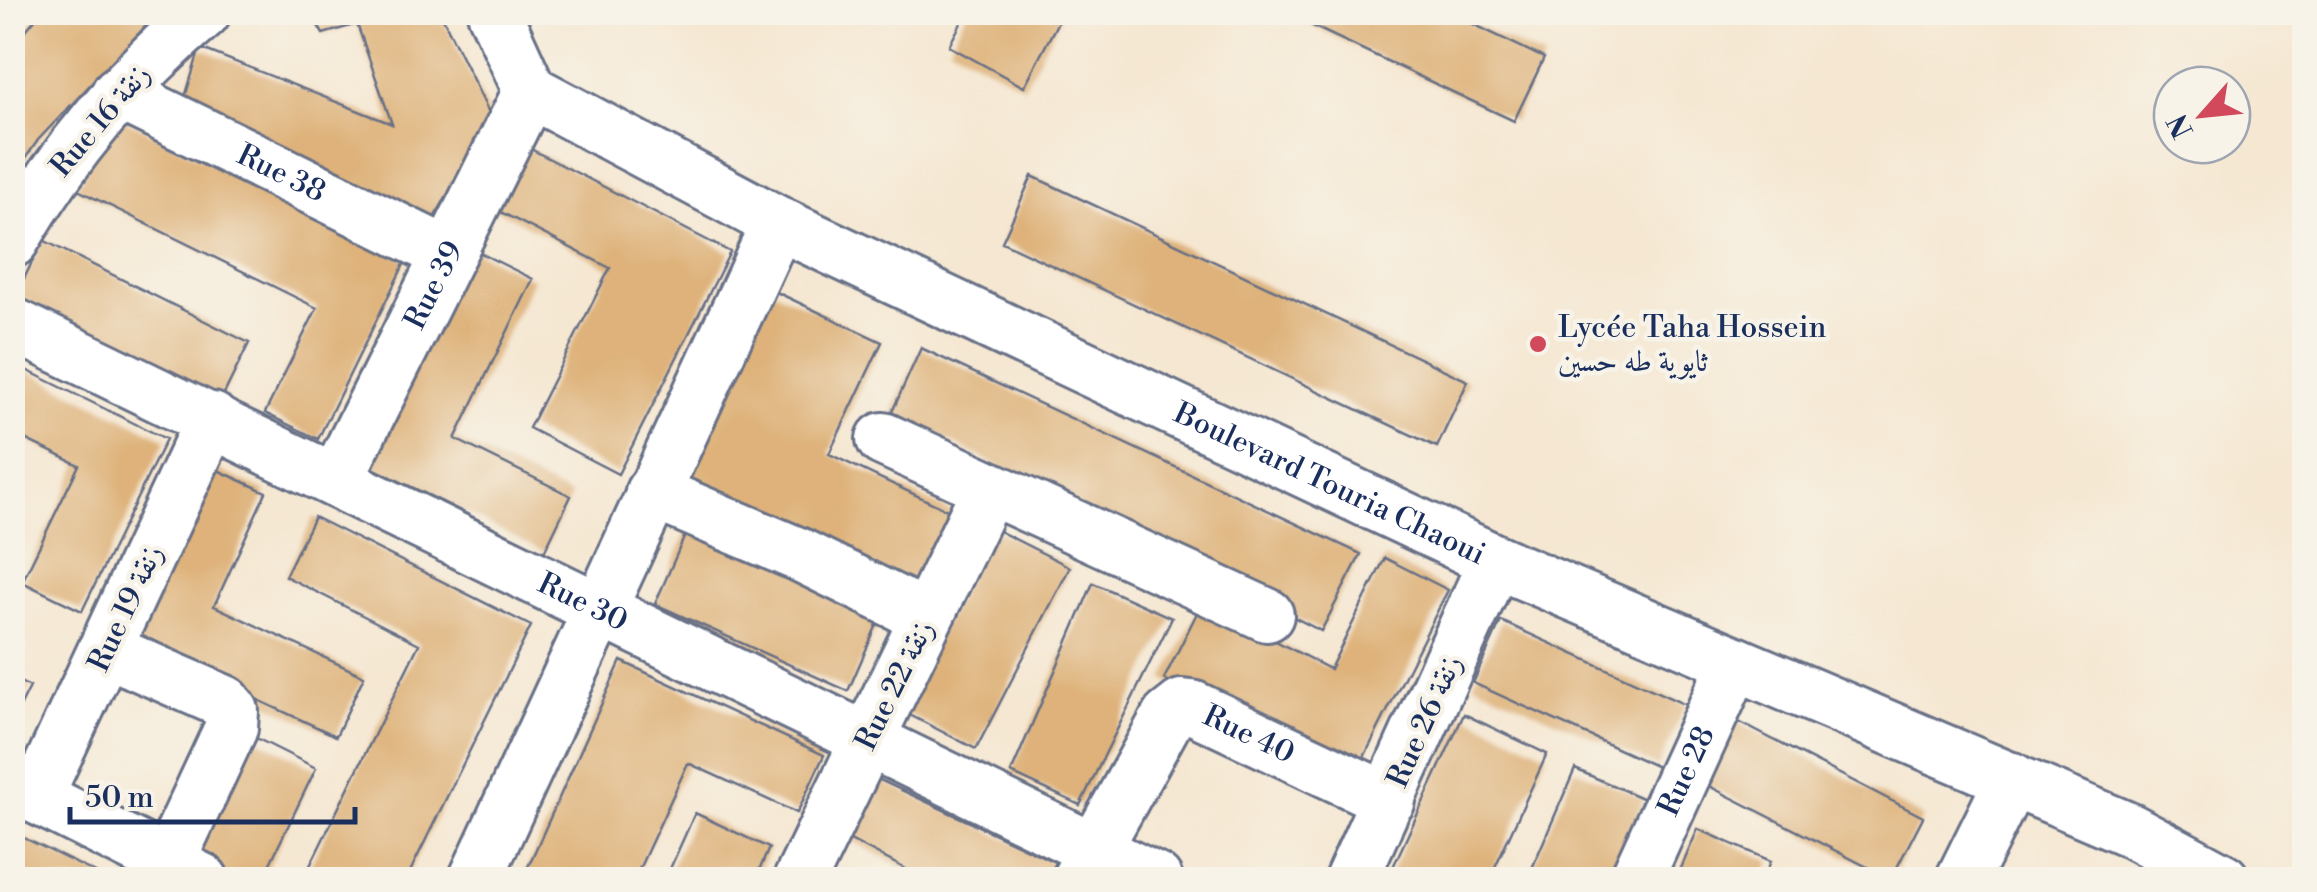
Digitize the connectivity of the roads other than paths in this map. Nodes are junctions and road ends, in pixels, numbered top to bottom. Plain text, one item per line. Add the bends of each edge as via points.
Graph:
1 (204, 12) edge
2 (494, 12) edge
3 (530, 91) junction
4 (118, 93) junction
5 (778, 223) junction
6 (12, 241) edge
7 (448, 254) junction
8 (12, 324) edge
9 (212, 419) junction
10 (883, 440) dead end
11 (336, 480) junction
12 (988, 490) junction
13 (652, 492) junction
14 (1495, 561) junction
15 (598, 608) junction
16 (1267, 615) dead end
17 (926, 617) junction
18 (106, 650) junction
19 (1735, 664) junction
20 (868, 739) junction
21 (2012, 780) junction
22 (24, 791) edge
23 (1389, 800) junction
24 (1086, 864) edge
25 (185, 871) edge
26 (475, 880) edge
27 (800, 880) edge
28 (1156, 880) edge
29 (1351, 880) edge
30 (1636, 880) edge
31 (1962, 880) edge
32 (2223, 880) edge

1 - 4 street, Rue 16 زنقة
2 - 3 street
3 - 5 street, Boulevard Touria Chaoui
3 - 7 street, Rue 39
4 - 6 street, Rue 16 زنقة via 70,150
4 - 7 street, Rue 38
5 - 13 street
5 - 14 street, Boulevard Touria Chaoui
7 - 11 street, Rue 39
8 - 9 street, Rue 30
9 - 11 street, Rue 30
9 - 18 street, Rue 19 زنقة
10 - 12 street
11 - 15 street, Rue 30
12 - 16 street
12 - 17 street, Rue 22 زنقة
13 - 15 street
13 - 17 street
14 - 19 street, Boulevard Touria Chaoui
14 - 23 street, Rue 26 زنقة
15 - 20 street, Rue 30
15 - 26 street
17 - 20 street, Rue 22 زنقة
18 - 22 street, Rue 19 زنقة
18 - 25 street via 224,702 233,716
19 - 21 street, Boulevard Touria Chaoui
19 - 30 street, Rue 28
20 - 24 street, Rue 30
20 - 27 street, Rue 22 زنقة
21 - 31 street
21 - 32 street, Boulevard Touria Chaoui via 2130,830
22 - 25 street
23 - 24 street, Rue 40 via 1182,706 1168,716
23 - 29 street, Rue 26 زنقة
24 - 28 street, Rue 30

